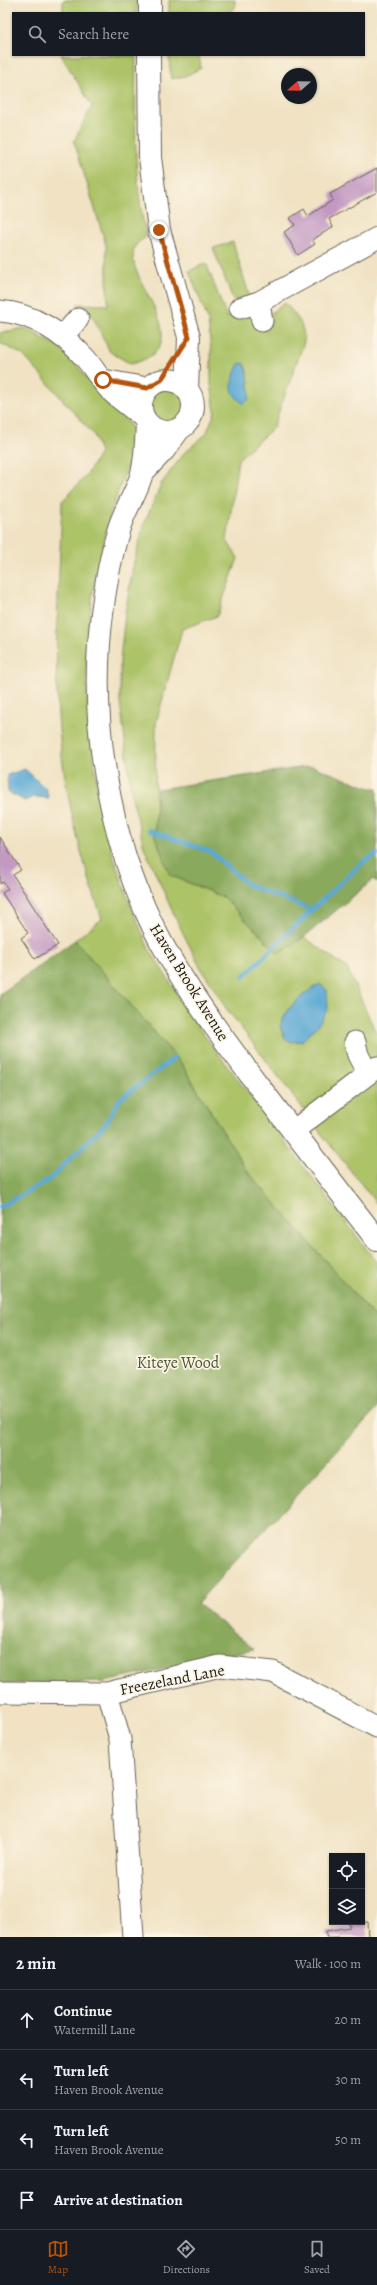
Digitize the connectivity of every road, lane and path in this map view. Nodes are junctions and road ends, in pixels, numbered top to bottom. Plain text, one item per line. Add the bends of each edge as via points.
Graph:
1 (150, 0) edge
2 (150, 12) edge
3 (150, 56) edge
4 (377, 238) edge
5 (253, 310) dead end
6 (0, 311) edge
7 (78, 318) dead end
8 (62, 337) junction
9 (189, 337) junction
10 (103, 380) junction
11 (154, 384) junction
12 (187, 390) junction
13 (145, 420) junction
14 (180, 428) junction
15 (142, 473) junction
16 (355, 1042) dead end
17 (373, 1070) edge
18 (293, 1131) junction
19 (377, 1240) edge
20 (0, 1692) edge
21 (107, 1692) junction
22 (377, 1727) edge
23 (133, 1937) edge

1 - 2 main road
3 - 9 main road via 150,157 159,230
4 - 5 street
6 - 8 street via 38,321
7 - 8 street
8 - 10 street via 85,357
9 - 11 main road
9 - 12 main road
10 - 11 street
10 - 13 street via 113,394
11 - 12 main road via 176,381
11 - 13 main road via 141,402
12 - 14 main road via 191,397 192,412
13 - 14 main road via 160,431 174,431
13 - 15 main road, Haven Brook Avenue
14 - 15 main road, Haven Brook Avenue
15 - 18 main road, Haven Brook Avenue via 119,527 106,584 99,644 98,698 102,751 111,800 124,849 161,942 211,1023
16 - 17 street via 358,1055
17 - 18 street
18 - 19 main road, Haven Brook Avenue
20 - 21 street, Freezeland Lane
21 - 22 street, Freezeland Lane via 220,1666 274,1672
21 - 23 street via 120,1739

